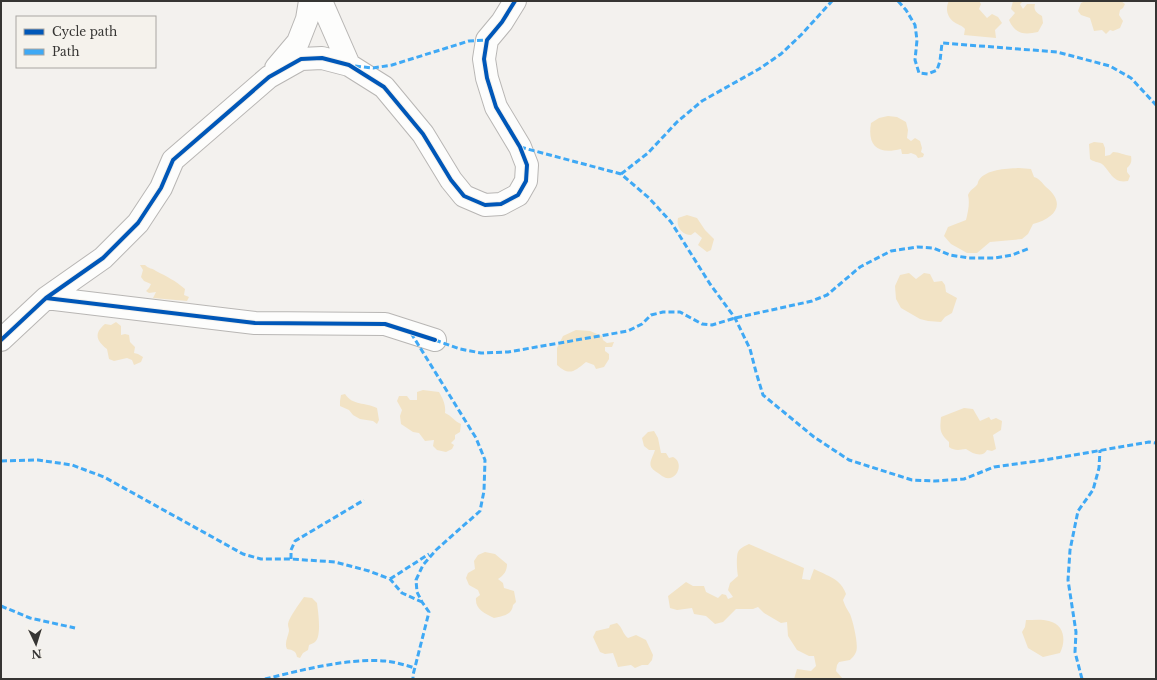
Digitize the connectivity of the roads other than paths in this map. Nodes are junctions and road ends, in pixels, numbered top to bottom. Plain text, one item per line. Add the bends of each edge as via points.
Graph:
1 (310, 1) edge
2 (321, 1) edge
3 (515, 1) edge
4 (349, 65) junction
5 (269, 77) junction
6 (46, 298) junction
7 (1, 340) edge
8 (435, 340) dead end

1 - 5 street via 307,20 298,42
2 - 4 street
3 - 4 street via 487,40 484,58 496,107 520,147 527,166 526,181 518,195 501,204 485,205 464,196 451,180 423,134 384,87
4 - 5 street via 322,58 301,59
5 - 6 street via 173,160 161,188 138,223 103,258
6 - 7 street
6 - 8 street via 255,323 385,324

